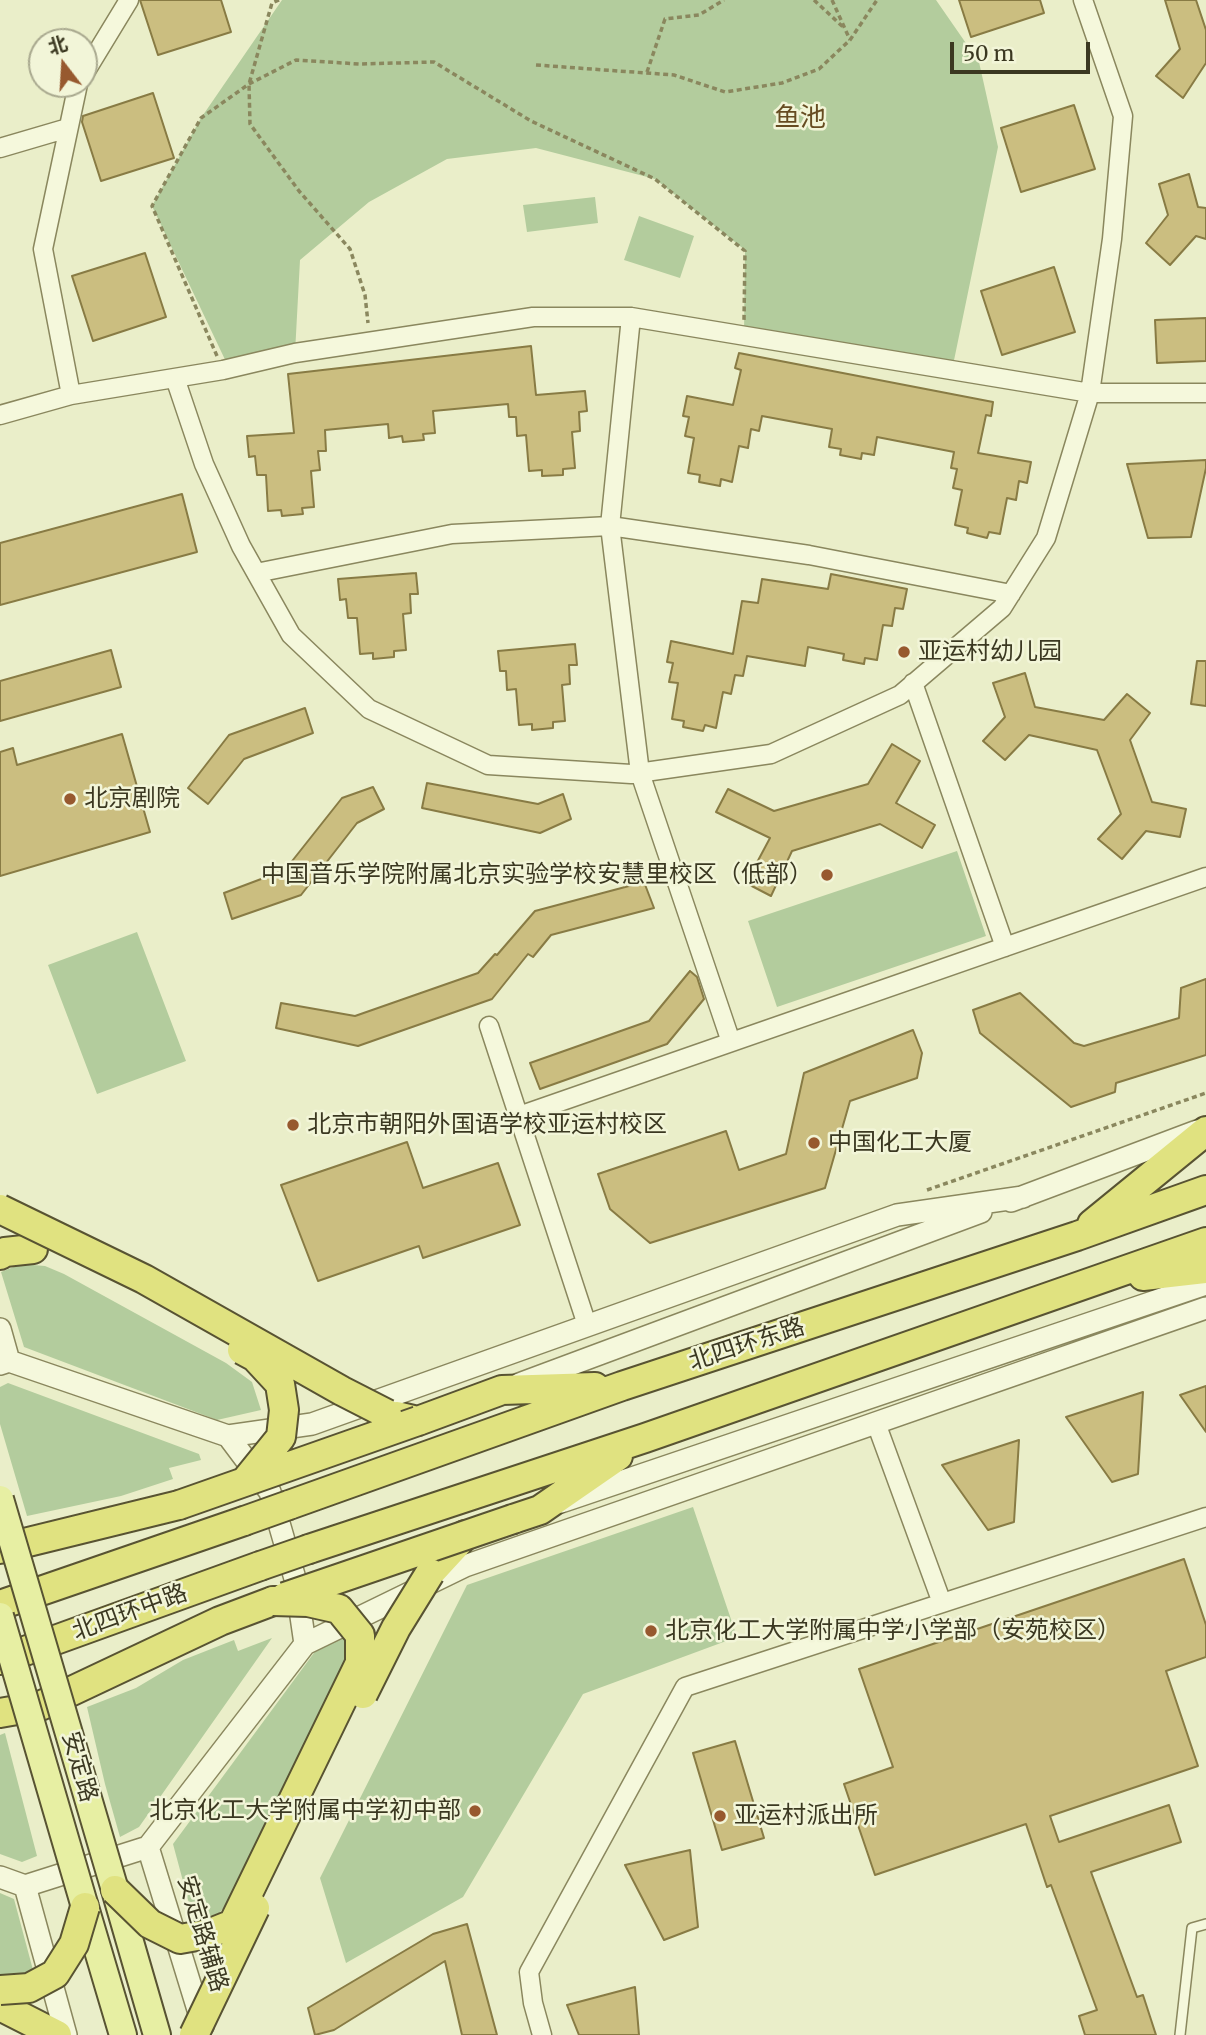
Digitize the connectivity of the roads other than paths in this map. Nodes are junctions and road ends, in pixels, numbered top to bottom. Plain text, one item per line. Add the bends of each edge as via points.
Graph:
1 (129, 0) edge
2 (1083, 0) edge
3 (98, 51) edge
4 (75, 98) edge
5 (68, 128) junction
6 (0, 148) edge
7 (631, 317) junction
8 (175, 378) junction
9 (1090, 393) junction
10 (1206, 393) edge
11 (71, 395) junction
12 (0, 415) edge
13 (610, 526) junction
14 (256, 573) junction
15 (1011, 594) junction
16 (914, 682) junction
17 (640, 773) junction
18 (1206, 877) edge
19 (1005, 947) junction
20 (489, 1026) dead end
21 (731, 1042) junction
22 (519, 1116) junction
23 (1206, 1129) edge
24 (1206, 1190) edge
25 (1023, 1197) junction
26 (0, 1209) edge
27 (1077, 1236) junction
28 (1206, 1242) edge
29 (0, 1255) edge
30 (1206, 1269) edge
31 (1098, 1280) junction
32 (1206, 1284) edge
33 (1206, 1307) edge
34 (587, 1325) junction
35 (0, 1329) edge
36 (4, 1362) edge
37 (622, 1386) junction
38 (502, 1390) junction
39 (418, 1421) junction
40 (876, 1423) junction
41 (228, 1436) junction
42 (645, 1438) junction
43 (247, 1479) junction
44 (0, 1499) edge
45 (289, 1505) joint
46 (540, 1510) junction
47 (1206, 1517) edge
48 (465, 1535) junction
49 (0, 1549) edge
50 (273, 1601) junction
51 (942, 1603) junction
52 (0, 1605) edge
53 (0, 1616) edge
54 (305, 1644) junction
55 (0, 1660) edge
56 (0, 1713) edge
57 (148, 1847) junction
58 (0, 1877) edge
59 (25, 1886) junction
60 (115, 1890) junction
61 (85, 1907) junction
62 (1206, 1924) edge
63 (0, 1990) edge
64 (0, 2006) edge
65 (57, 2035) edge
66 (66, 2035) edge
67 (123, 2035) edge
68 (157, 2035) edge
69 (194, 2035) edge
70 (205, 2035) edge
71 (542, 2035) edge
72 (1180, 2035) edge

1 - 3 street
2 - 9 street via 1123,116 1112,239
4 - 5 street
5 - 6 street
5 - 11 street via 43,249
7 - 8 street via 533,317 295,354
7 - 9 street
7 - 13 street
8 - 11 street
8 - 14 street via 204,464
9 - 10 street
9 - 15 street via 1046,538
11 - 12 street
13 - 14 street via 452,534
13 - 15 street via 808,555
13 - 17 street
14 - 17 street via 291,635 369,709 488,765
15 - 16 street via 1002,608
16 - 17 street via 900,695 771,754
16 - 19 street
17 - 21 street
18 - 19 street
19 - 21 street
20 - 22 street
21 - 22 street
22 - 34 street
23 - 25 street, 北四环东路
23 - 27 highway
24 - 27 highway, 北四环东路
25 - 34 street via 897,1215
25 - 38 street, 北四环东路
26 - 39 highway, bridge via 144,1279 387,1414
27 - 37 highway, 北四环东路
28 - 31 highway
29 - 43 highway, bridge via 51,1250 255,1357 280,1384 284,1410 281,1437
30 - 31 highway
31 - 42 highway
32 - 46 street
33 - 40 street
34 - 41 street via 312,1423
35 - 36 street
36 - 41 street
37 - 38 highway
37 - 45 highway, 北四环东路
38 - 39 highway
39 - 43 highway, bridge
40 - 51 street
40 - 54 street via 465,1566
41 - 54 street via 270,1492 296,1582
42 - 46 highway
42 - 55 highway, 北四环中路, bridge via 309,1549
43 - 49 highway, bridge via 179,1505
44 - 60 main road, 安定路, bridge
45 - 52 highway, 北四环中路, bridge
46 - 48 highway, bridge
47 - 51 street
48 - 50 highway, bridge
48 - 69 highway, bridge via 430,1573 396,1628
50 - 56 highway via 220,1621 40,1706
50 - 60 highway, bridge via 339,1609 360,1634 360,1663 233,1923 180,1939 150,1924
51 - 71 street via 685,1687 529,1972
53 - 61 main road, 安定路, bridge
54 - 57 street
57 - 59 street
57 - 70 street, 安定路辅路
58 - 59 street
59 - 66 street
60 - 68 main road, 安定路
61 - 63 highway, bridge via 74,1944 55,1974 29,1988
61 - 67 main road, 安定路
62 - 72 lane via 1192,1928
64 - 65 highway

